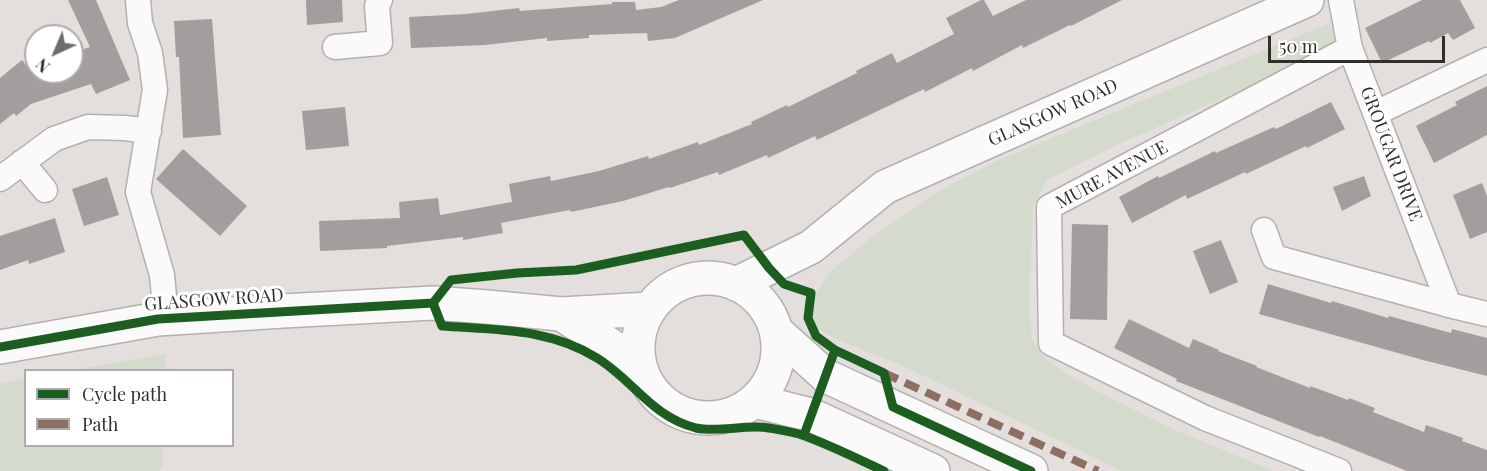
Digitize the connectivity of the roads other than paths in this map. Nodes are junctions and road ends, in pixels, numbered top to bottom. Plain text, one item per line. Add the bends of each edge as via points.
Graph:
1 (138, 0) edge
2 (380, 0) edge
3 (1307, 0) edge
4 (1341, 0) edge
5 (335, 47) dead end
6 (1350, 48) junction
7 (1487, 60) edge
8 (1376, 113) junction
9 (149, 130) junction
10 (22, 162) junction
11 (0, 179) edge
12 (45, 190) dead end
13 (1264, 230) dead end
14 (811, 247) junction
15 (736, 284) junction
16 (1449, 305) junction
17 (650, 309) junction
18 (561, 314) junction
19 (1487, 314) edge
20 (166, 318) junction
21 (772, 321) junction
22 (0, 347) edge
23 (640, 364) junction
24 (755, 401) junction
25 (933, 471) edge
26 (1031, 471) edge
27 (1339, 471) edge

1 - 9 street via 155,90
2 - 5 street via 376,6 381,43
3 - 14 main road, GLASGOW ROAD via 885,187
4 - 6 street, GROUGAR DRIVE
6 - 8 street, GROUGAR DRIVE
6 - 27 street, MURE AVENUE via 1049,207 1051,344 1205,418
7 - 8 street
8 - 16 street, GROUGAR DRIVE
9 - 10 street via 87,127 54,139
9 - 20 street via 138,192 162,275
10 - 11 street
10 - 12 street
13 - 16 street via 1274,257
14 - 15 main road, GLASGOW ROAD
14 - 21 main road, GLASGOW ROAD
15 - 17 main road via 698,279 680,284 663,294
15 - 21 main road via 753,295
16 - 19 street
17 - 18 main road, GLASGOW ROAD
17 - 23 main road via 638,345
18 - 20 main road, GLASGOW ROAD via 433,303
18 - 23 main road, GLASGOW ROAD
20 - 22 main road, GLASGOW ROAD
21 - 24 main road via 777,363 765,390
21 - 26 main road via 826,376
23 - 24 main road via 661,401 682,413 705,418 729,416
24 - 25 main road via 811,415

